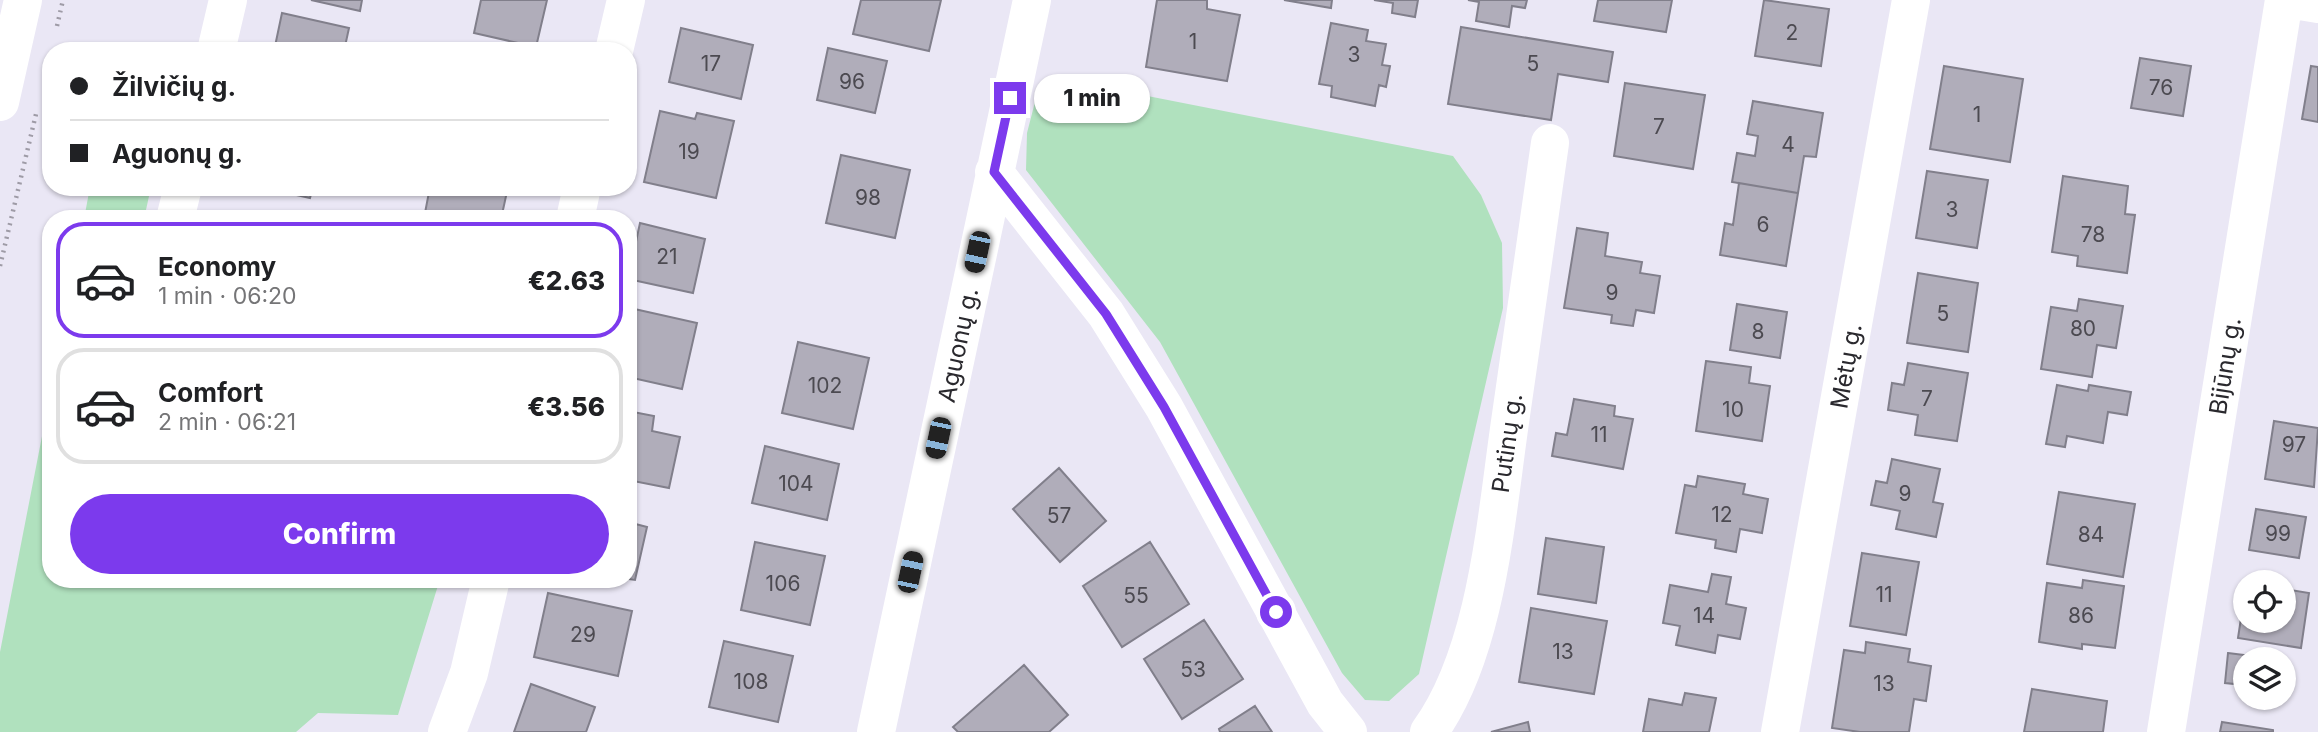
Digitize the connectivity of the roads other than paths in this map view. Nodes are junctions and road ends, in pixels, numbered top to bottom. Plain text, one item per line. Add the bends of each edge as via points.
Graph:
1 (23, 0) edge
2 (228, 0) edge
3 (626, 0) edge
4 (1032, 0) edge
5 (1911, 0) edge
6 (2284, 0) edge
7 (2294, 0) edge
8 (2318, 4) edge
9 (218, 42) edge
10 (616, 42) edge
11 (0, 102) edge
12 (1550, 143) dead end
13 (994, 172) junction
14 (489, 588) edge
15 (447, 732) edge
16 (876, 732) edge
17 (1348, 732) edge
18 (1429, 732) edge
19 (1780, 732) edge
20 (2166, 732) edge

1 - 11 street
2 - 9 street
3 - 10 street
4 - 13 street, Aguonų g.
5 - 19 street, Mėtų g.
6 - 20 street, Bijūnų g.
7 - 8 street
12 - 18 street, Putinų g. via 1489,573 1466,653 1442,714
13 - 16 street, Aguonų g.
13 - 17 street via 1114,326 1164,407 1325,704
14 - 15 street via 469,673

